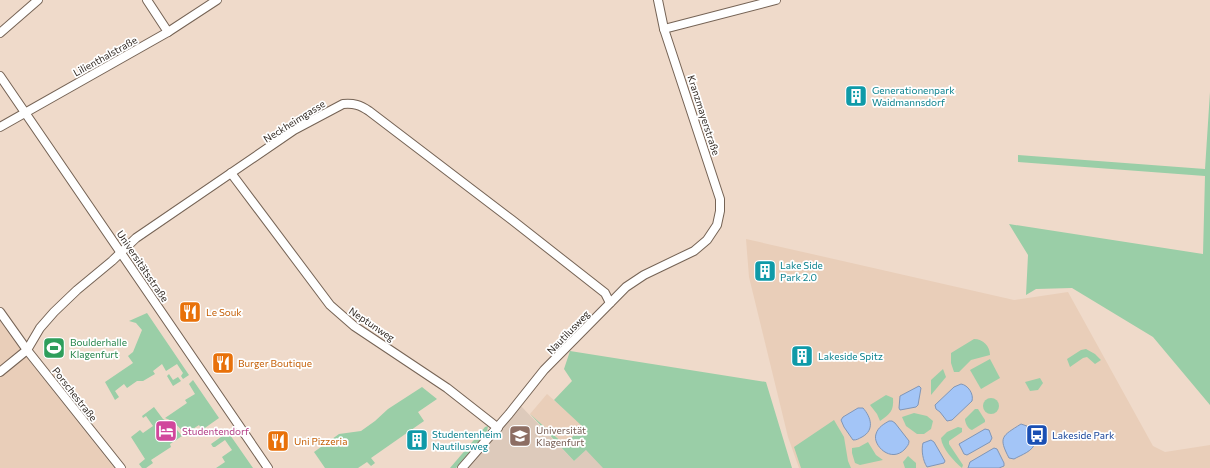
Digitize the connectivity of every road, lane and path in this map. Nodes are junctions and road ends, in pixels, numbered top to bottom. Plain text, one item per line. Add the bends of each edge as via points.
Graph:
1 (38, 0) edge
2 (147, 0) edge
3 (218, 0) edge
4 (658, 0) edge
5 (776, 0) edge
6 (664, 29) junction
7 (168, 32) junction
8 (0, 33) edge
9 (0, 76) edge
10 (25, 112) junction
11 (0, 127) edge
12 (231, 173) junction
13 (710, 236) joint
14 (121, 252) junction
15 (610, 303) junction
16 (0, 312) edge
17 (28, 350) junction
18 (0, 372) edge
19 (498, 428) junction
20 (121, 468) edge
21 (268, 468) edge
22 (462, 468) edge

1 - 8 street
2 - 7 street
3 - 7 street, Lilienthalstraße
4 - 6 street, Kranzmayerstraße
5 - 6 street
6 - 13 street, Kranzmayerstraße via 720,198 717,225
7 - 10 street, Lilienthalstraße
9 - 10 street, Universitätsstraße
10 - 11 street, Lilienthalstraße
10 - 14 street, Universitätsstraße
12 - 14 street, Neckheimgasse via 136,238
12 - 15 street, Neckheimgasse via 294,130 336,107 352,103 359,105 605,293
12 - 19 street, Neptunweg via 340,315 448,388
13 - 15 street, Nautilusweg via 694,251 644,275 626,287
14 - 17 street, Neckheimgasse via 54,312 40,328
14 - 21 street, Universitätsstraße
15 - 19 street, Nautilusweg via 544,370
16 - 17 street, Porschestraße
17 - 18 street, Neckheimgasse
17 - 20 street, Porschestraße
19 - 22 street, Nautilusweg

